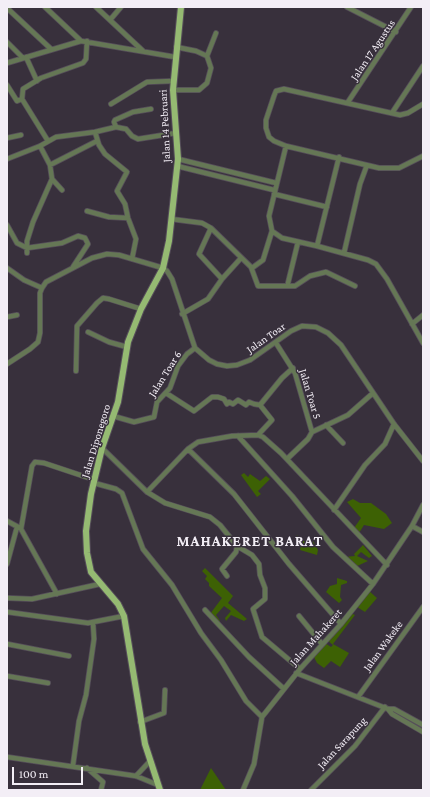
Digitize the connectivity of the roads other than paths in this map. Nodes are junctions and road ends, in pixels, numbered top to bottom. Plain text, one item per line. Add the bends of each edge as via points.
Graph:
1 (47, 7) edge
2 (96, 7) edge
3 (121, 7) edge
4 (346, 7) edge
5 (412, 7) edge
6 (7, 8) edge
7 (180, 8) edge
8 (110, 20) junction
9 (396, 32) junction
10 (216, 33) dead end
11 (81, 41) junction
12 (87, 41) junction
13 (7, 42) edge
14 (176, 47) junction
15 (51, 49) junction
16 (143, 51) junction
17 (207, 56) junction
18 (175, 57) junction
19 (25, 58) junction
20 (7, 63) edge
21 (423, 66) edge
22 (37, 81) junction
23 (173, 81) junction
24 (7, 85) edge
25 (172, 90) junction
26 (9, 95) edge
27 (22, 99) junction
28 (348, 102) junction
29 (111, 104) dead end
30 (423, 104) edge
31 (151, 109) dead end
32 (392, 114) junction
33 (116, 127) junction
34 (95, 132) junction
35 (176, 133) junction
36 (21, 135) dead end
37 (7, 138) edge
38 (48, 141) junction
39 (97, 141) junction
40 (40, 146) junction
41 (286, 146) junction
42 (423, 156) edge
43 (339, 157) junction
44 (7, 159) edge
45 (178, 159) junction
46 (50, 165) junction
47 (367, 165) junction
48 (177, 166) junction
49 (214, 169) junction
50 (212, 175) junction
51 (248, 177) junction
52 (52, 179) junction
53 (246, 183) junction
54 (276, 184) junction
55 (62, 190) dead end
56 (274, 192) junction
57 (327, 207) junction
58 (87, 211) dead end
59 (128, 218) junction
60 (171, 219) junction
61 (7, 225) edge
62 (211, 228) junction
63 (272, 231) junction
64 (298, 242) junction
65 (317, 246) junction
66 (27, 250) junction
67 (344, 253) junction
68 (241, 258) junction
69 (132, 259) junction
70 (7, 268) edge
71 (72, 268) junction
72 (163, 268) junction
73 (252, 268) junction
74 (222, 279) junction
75 (288, 283) dead end
76 (355, 286) dead end
77 (42, 288) junction
78 (141, 309) junction
79 (182, 314) junction
80 (17, 315) dead end
81 (423, 315) edge
82 (7, 317) edge
83 (412, 324) junction
84 (88, 332) dead end
85 (276, 343) junction
86 (423, 343) edge
87 (127, 347) junction
88 (195, 348) junction
89 (7, 364) edge
90 (293, 368) junction
91 (76, 371) dead end
92 (166, 393) junction
93 (374, 393) junction
94 (260, 405) junction
95 (113, 416) junction
96 (394, 424) junction
97 (326, 425) junction
98 (312, 432) junction
99 (238, 436) junction
100 (258, 436) junction
101 (343, 443) dead end
102 (102, 448) junction
103 (188, 449) junction
104 (287, 459) junction
105 (423, 461) edge
106 (94, 481) junction
107 (147, 492) junction
108 (423, 505) edge
109 (334, 510) junction
110 (7, 515) edge
111 (8, 521) edge
112 (412, 526) junction
113 (19, 528) junction
114 (423, 532) edge
115 (237, 546) junction
116 (7, 561) edge
117 (387, 565) junction
118 (227, 576) dead end
119 (100, 584) junction
120 (373, 584) junction
121 (56, 594) junction
122 (7, 598) edge
123 (423, 607) edge
124 (205, 610) dead end
125 (7, 612) edge
126 (124, 616) junction
127 (299, 616) dead end
128 (93, 623) junction
129 (341, 624) junction
130 (7, 644) edge
131 (322, 644) junction
132 (69, 656) dead end
133 (298, 671) junction
134 (7, 676) edge
135 (48, 683) dead end
136 (284, 689) junction
137 (165, 690) dead end
138 (358, 697) junction
139 (387, 708) junction
140 (262, 717) junction
141 (140, 722) junction
142 (423, 725) edge
143 (423, 732) edge
144 (7, 757) edge
145 (150, 761) junction
146 (74, 765) junction
147 (85, 767) junction
148 (136, 776) junction
149 (159, 787) edge
150 (101, 790) edge
151 (242, 790) edge
152 (311, 790) edge

1 - 11 street
2 - 8 street
3 - 8 street
4 - 9 street
5 - 9 street, Jalan 17 Agustus
6 - 15 street
7 - 14 main road, Jalan 14 Pebruari
8 - 16 street
9 - 28 street, Jalan 17 Agustus
10 - 17 street
11 - 12 street
11 - 15 street
12 - 16 street
12 - 22 street via 86,59 83,63
13 - 19 street
14 - 17 street
14 - 18 main road, Jalan 14 Pebruari
15 - 19 street
16 - 18 street
17 - 25 street via 210,68 205,86 194,91
18 - 23 main road, Jalan 14 Pebruari
19 - 20 street
19 - 22 street
21 - 32 street
22 - 27 street via 23,89
23 - 25 main road, Jalan 14 Pebruari
23 - 29 street via 148,82
24 - 26 street
25 - 35 main road, Jalan 14 Pebruari
26 - 27 street via 17,101
27 - 38 street
28 - 32 street
28 - 41 street via 292,89 276,92 266,120 266,128 274,141
30 - 32 street via 404,114
31 - 33 street via 134,112 115,120
33 - 34 street
33 - 35 street via 126,129 138,139
34 - 38 street via 56,137
34 - 39 street
35 - 45 main road, Jalan 14 Pebruari
36 - 37 street
38 - 40 street
39 - 46 street
39 - 59 street via 107,157 127,172 117,191 125,204
40 - 44 street
40 - 46 street
41 - 43 street
41 - 54 street
42 - 47 street via 406,166 392,170
43 - 47 street
43 - 57 street
45 - 48 main road, Jalan 14 Pebruari
45 - 49 street
46 - 52 street
47 - 67 street
48 - 50 street
48 - 60 main road, Jalan 14 Pebruari
49 - 50 street
49 - 51 street
50 - 53 street
51 - 53 street
51 - 54 street
52 - 55 street
52 - 66 street via 33,222
53 - 56 street
54 - 56 street
56 - 57 street
56 - 63 street via 269,216
57 - 65 street
58 - 59 street via 109,217
59 - 69 street via 136,239
60 - 62 street via 202,223
60 - 72 main road, Jalan 14 Pebruari
61 - 66 street via 17,243
62 - 68 street
62 - 74 street via 199,254
63 - 64 street via 278,236
63 - 73 street via 263,260
64 - 65 street
64 - 75 street
65 - 67 street
66 - 71 street via 83,237 88,244
67 - 83 street via 376,264
68 - 73 street
68 - 74 street
69 - 71 street via 114,254 103,255
69 - 72 street
70 - 77 street
71 - 77 street via 51,279
72 - 78 main road, Jalan Diponegoro
72 - 79 street via 172,279
73 - 76 street via 260,287 295,286 310,276 326,272
74 - 79 street via 208,298
77 - 89 street via 38,342
78 - 87 main road, Jalan Diponegoro
78 - 91 street via 103,298 97,303 78,326
79 - 88 street
80 - 82 street
81 - 83 street
83 - 86 street
84 - 87 street
85 - 88 street, Jalan Toar via 250,360 227,366 209,360
85 - 90 street, Jalan Toar 5
85 - 93 street, Jalan Toar via 302,326 322,329 341,345
87 - 95 main road, Jalan Diponegoro via 120,393
88 - 92 street, Jalan Toar 6 via 182,360
90 - 94 street
90 - 98 street, Jalan Toar 5
92 - 94 street via 194,411 212,397 224,399 227,404 233,404 238,400 246,405 249,402
92 - 95 street, Jalan Toar 6 via 157,402 154,417 134,422
93 - 96 street, Jalan Toar
93 - 97 street via 348,415
94 - 100 street via 272,420
95 - 102 main road, Jalan Diponegoro
96 - 105 street, Jalan Toar
96 - 109 street via 385,444 365,465
97 - 98 street
97 - 101 street
98 - 104 street
99 - 100 street
99 - 103 street via 203,441
99 - 120 street via 292,496 332,548
100 - 104 street via 266,439
102 - 106 main road, Jalan Diponegoro
102 - 107 street
103 - 107 street
103 - 129 street via 234,494 289,564
104 - 109 street
106 - 113 street via 54,466 34,462
106 - 119 main road, Jalan Diponegoro via 87,517 87,549 91,572
106 - 140 street via 122,493 144,549 172,585 246,701
107 - 115 street via 165,503 210,517
108 - 112 street, Jalan Mahakeret
109 - 117 street
110 - 111 street
111 - 113 street
112 - 114 street
112 - 117 street, Jalan Mahakeret
113 - 116 street
113 - 121 street
115 - 118 street via 236,552 222,569
115 - 133 street via 252,555 260,567 266,596 253,609 262,637
117 - 120 street, Jalan Mahakeret
119 - 121 street
119 - 126 main road, Jalan Diponegoro via 118,604
120 - 129 street, Jalan Mahakeret
121 - 122 street via 32,599
123 - 138 street, Jalan Wakeke
124 - 136 street via 248,657
125 - 128 street
126 - 128 street
126 - 141 main road, Jalan Diponegoro
127 - 131 street
128 - 146 street via 94,639
129 - 131 street, Jalan Mahakeret
130 - 132 street
131 - 133 street, Jalan Mahakeret
133 - 136 street, Jalan Mahakeret
133 - 138 street
134 - 135 street
136 - 140 street, Jalan Mahakeret
137 - 141 street via 164,713
138 - 139 street
139 - 142 street via 394,709
139 - 143 street via 392,714
139 - 152 street, Jalan Sarapung via 355,746
140 - 151 street, Jalan Mahakeret via 254,764
141 - 145 main road, Jalan Diponegoro
144 - 146 street
145 - 148 street
145 - 149 main road, Jalan Diponegoro
146 - 147 street
147 - 148 street
147 - 150 street via 103,782
148 - 149 street

